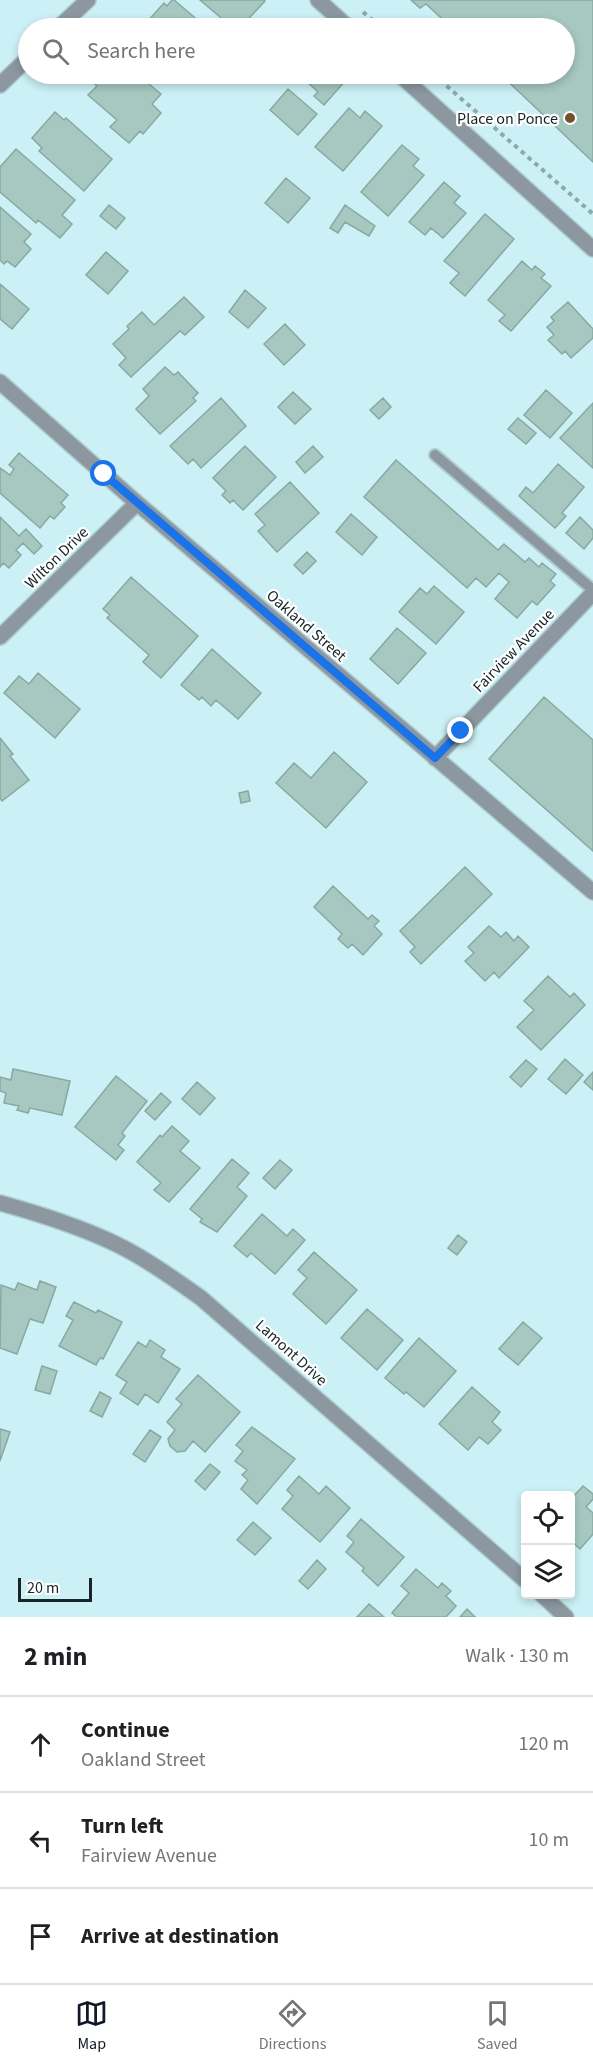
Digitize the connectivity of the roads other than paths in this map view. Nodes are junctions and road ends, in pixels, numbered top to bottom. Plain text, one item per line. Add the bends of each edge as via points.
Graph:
1 (88, 0) edge
2 (318, 0) edge
3 (69, 18) edge
4 (338, 18) edge
5 (18, 68) edge
6 (410, 84) edge
7 (0, 85) edge
8 (593, 249) edge
9 (0, 382) edge
10 (435, 455) dead end
11 (137, 503) junction
12 (593, 592) edge
13 (0, 637) edge
14 (435, 758) junction
15 (593, 892) edge
16 (0, 1203) edge
17 (521, 1578) edge
18 (546, 1599) edge
19 (566, 1617) edge

1 - 3 street
2 - 4 street
5 - 7 street
6 - 8 street
9 - 11 street, Oakland Street
10 - 12 lane
11 - 13 street, Wilton Drive
11 - 14 street, Oakland Street
12 - 14 street, Fairview Avenue
14 - 15 street, Oakland Street
16 - 17 street, Lamont Drive via 119,1245 201,1298
18 - 19 street

